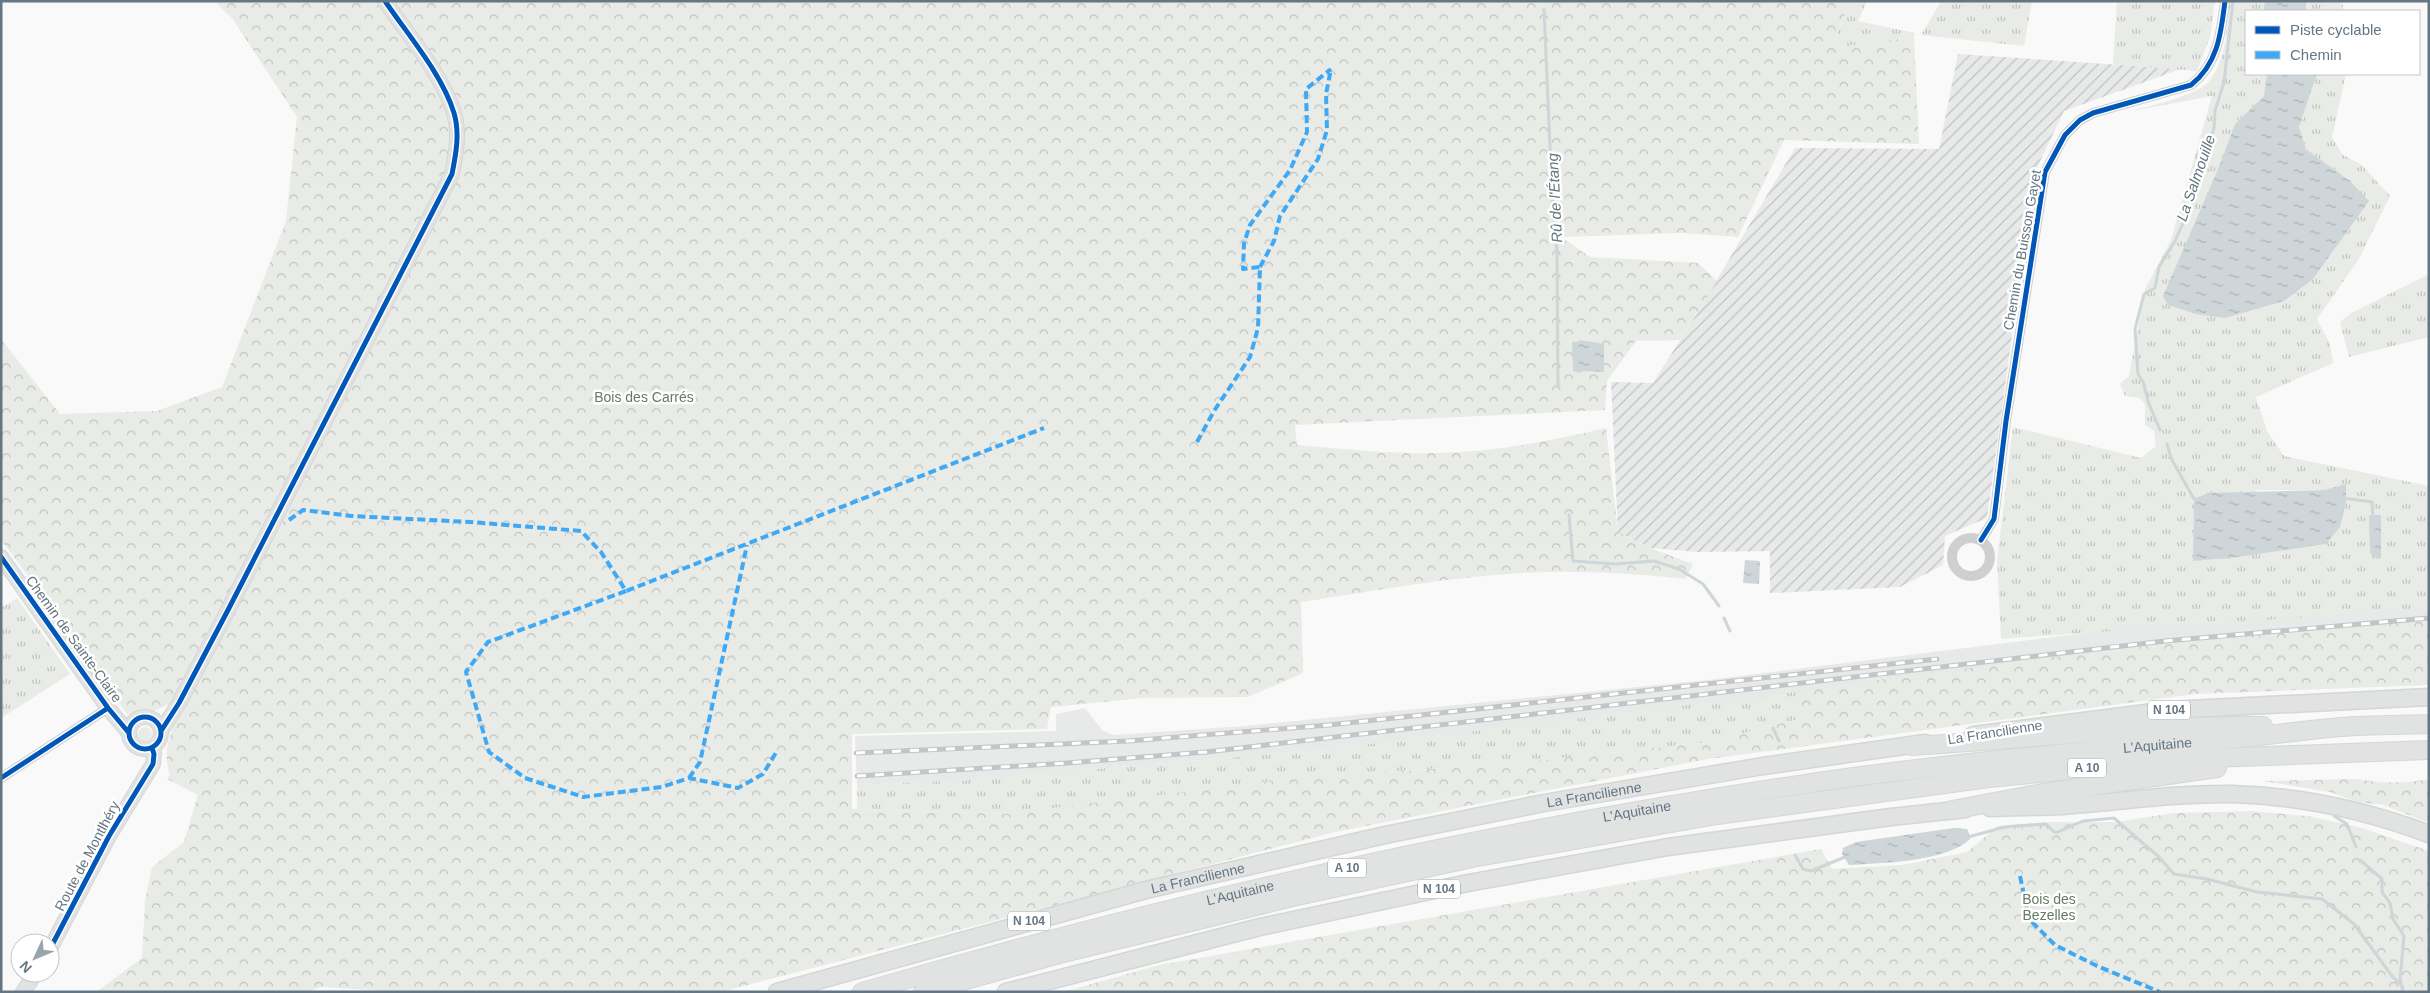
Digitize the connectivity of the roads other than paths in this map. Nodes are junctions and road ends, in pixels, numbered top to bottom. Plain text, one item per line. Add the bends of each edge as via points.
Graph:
1 (385, 1) edge
2 (2225, 1) edge
3 (1981, 540) dead end
4 (1, 558) edge
5 (2429, 697) edge
6 (179, 703) junction
7 (113, 712) junction
8 (144, 718) junction
9 (2429, 724) edge
10 (2342, 727) junction
11 (161, 731) junction
12 (129, 733) junction
13 (1912, 746) junction
14 (147, 748) junction
15 (2429, 750) edge
16 (2289, 757) junction
17 (1, 778) edge
18 (1952, 810) junction
19 (2429, 834) edge
20 (58, 933) edge
21 (777, 992) edge
22 (862, 992) edge
23 (923, 992) edge
24 (1006, 992) edge

1 - 6 main road via 434,72 454,113 457,151 452,174
2 - 3 street, Chemin du Buisson Gayet via 2217,50 2201,78 2191,85 2093,113 2080,120 2050,158 2032,241 1994,519
4 - 7 main road, Chemin de Sainte-Claire
5 - 13 highway, La Francilienne / N 104 via 2169,710 2012,728
6 - 8 main road via 159,716
6 - 11 main road
7 - 8 main road, Chemin de Sainte-Claire
7 - 12 main road, Chemin de Sainte-Claire
7 - 17 street
8 - 11 main road via 158,723
8 - 12 main road via 131,725
9 - 10 highway, L'Aquitaine / A 10
10 - 13 highway via 2179,726
10 - 22 highway, L'Aquitaine / A 10 via 1900,771 1704,799 1293,880 1088,929
11 - 14 main road via 159,741
12 - 14 main road via 132,742
13 - 21 highway, La Francilienne / N 104 via 1763,766 1564,799 1385,836 1146,890
14 - 20 main road, Route de Montlhéry via 154,754 153,764 106,841
15 - 16 highway, L'Aquitaine / A 10
16 - 18 highway via 2043,793
16 - 23 highway, L'Aquitaine / A 10 via 2183,759 1989,778 1596,834 1207,916
18 - 19 highway, N 104 via 2062,806 2184,795 2250,795 2344,807
18 - 24 highway, N 104 via 1668,847 1468,883 1260,927

